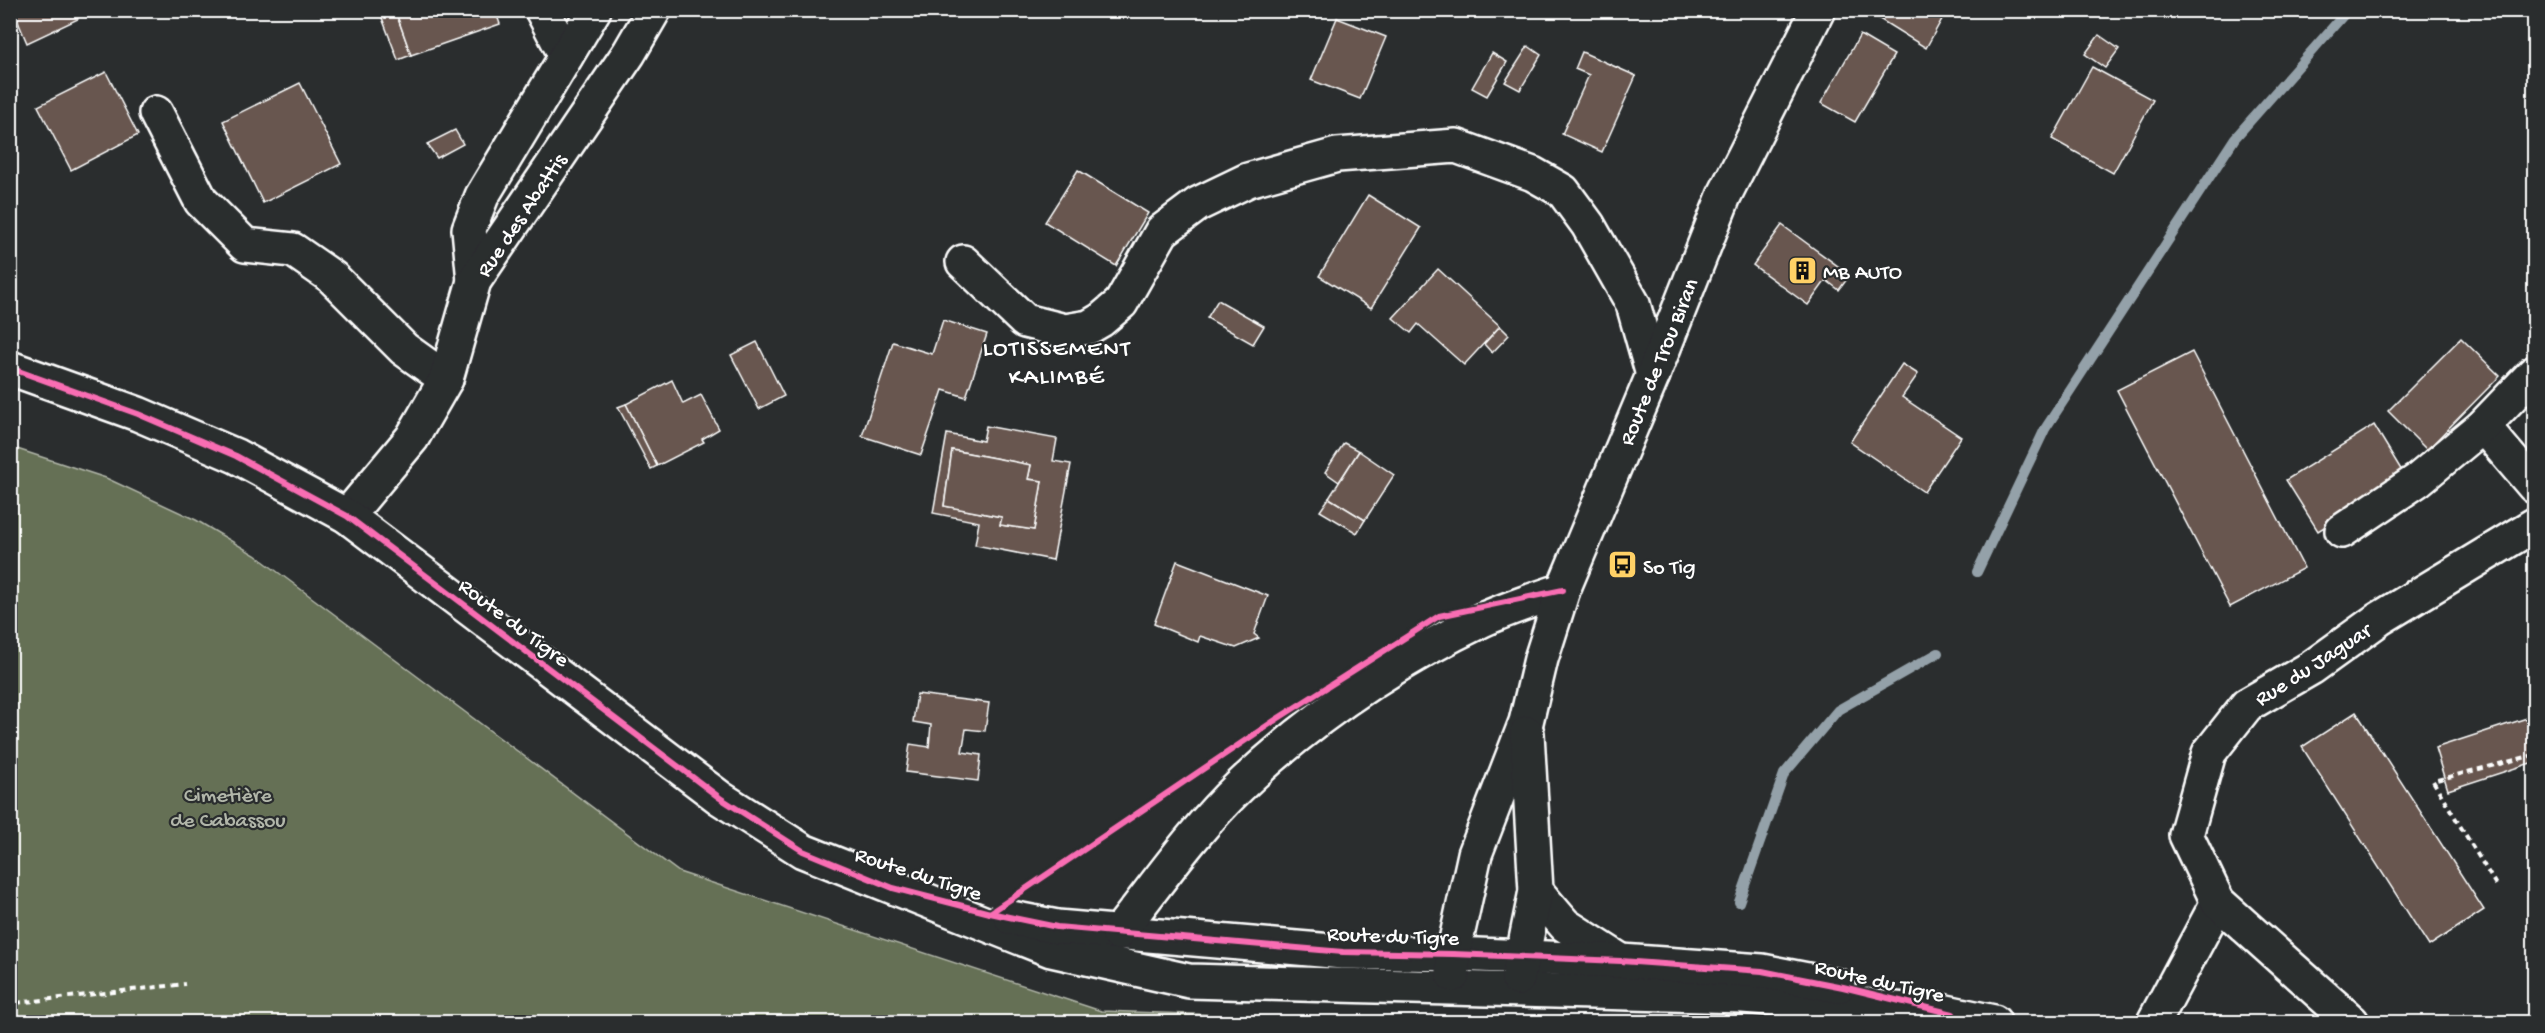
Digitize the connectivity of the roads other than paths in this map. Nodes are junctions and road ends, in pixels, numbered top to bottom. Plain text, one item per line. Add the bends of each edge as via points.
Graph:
1 (542, 10) edge
2 (594, 10) edge
3 (654, 10) edge
4 (1818, 10) edge
5 (566, 56) junction
6 (156, 113) dead end
7 (963, 262) dead end
8 (474, 281) junction
9 (10, 368) edge
10 (2535, 373) edge
11 (1653, 375) junction
12 (446, 379) junction
13 (2483, 426) junction
14 (2535, 486) edge
15 (347, 516) junction
16 (2535, 525) edge
17 (2343, 531) dead end
18 (1563, 590) junction
19 (1526, 722) junction
20 (893, 888) junction
21 (1536, 891) junction
22 (2218, 902) junction
23 (1118, 933) junction
24 (1453, 954) junction
25 (1522, 958) junction
26 (1621, 961) junction
27 (1453, 989) junction
28 (1516, 991) junction
29 (1953, 1014) junction
30 (2337, 1017) edge
31 (1994, 1023) edge
32 (2154, 1023) edge

1 - 5 main road
2 - 5 main road
3 - 8 main road, Rue des Abattis
4 - 11 main road, Route de Trou Biran via 1724,196
5 - 8 main road via 482,196 469,229
6 - 12 main road via 201,201 245,246 293,250 332,277 404,349
7 - 11 main road via 1025,321 1065,331 1089,327 1121,303 1162,231 1198,204 1248,180 1337,155 1456,146 1533,174 1563,191 1588,225 1633,304
8 - 12 main road, Rue des Abattis
9 - 15 main road, Route du Tigre via 138,414 236,456
10 - 13 main road
11 - 18 main road, Route de Trou Biran
12 - 15 main road, Rue des Abattis via 412,438
13 - 14 main road
13 - 17 main road via 2418,480
15 - 20 main road, Route du Tigre via 720,798 803,851
16 - 22 main road, Rue du Jaguar via 2247,705 2209,753 2186,835
18 - 19 main road, Route de Trou Biran
18 - 23 main road via 1483,619 1437,643 1352,695 1312,725 1214,813
19 - 21 main road, Route de Trou Biran
19 - 24 main road, Route de Trou Biran via 1475,854
20 - 23 main road, Route du Tigre via 990,914 1057,927
20 - 27 main road, Route du Tigre via 1051,950 1189,981
21 - 25 main road, Route de Trou Biran
21 - 26 main road via 1565,925
22 - 30 main road, Rue du Jaguar
22 - 32 main road
23 - 24 main road, Route du Tigre via 1343,952
24 - 25 main road, Route du Tigre
24 - 27 main road, Route de Trou Biran
25 - 26 main road, Route du Tigre
25 - 28 main road, Route de Trou Biran
26 - 29 main road, Route du Tigre via 1762,972
27 - 28 main road, Route du Tigre
28 - 29 main road, Route du Tigre via 1743,996
29 - 31 main road, Route du Tigre

